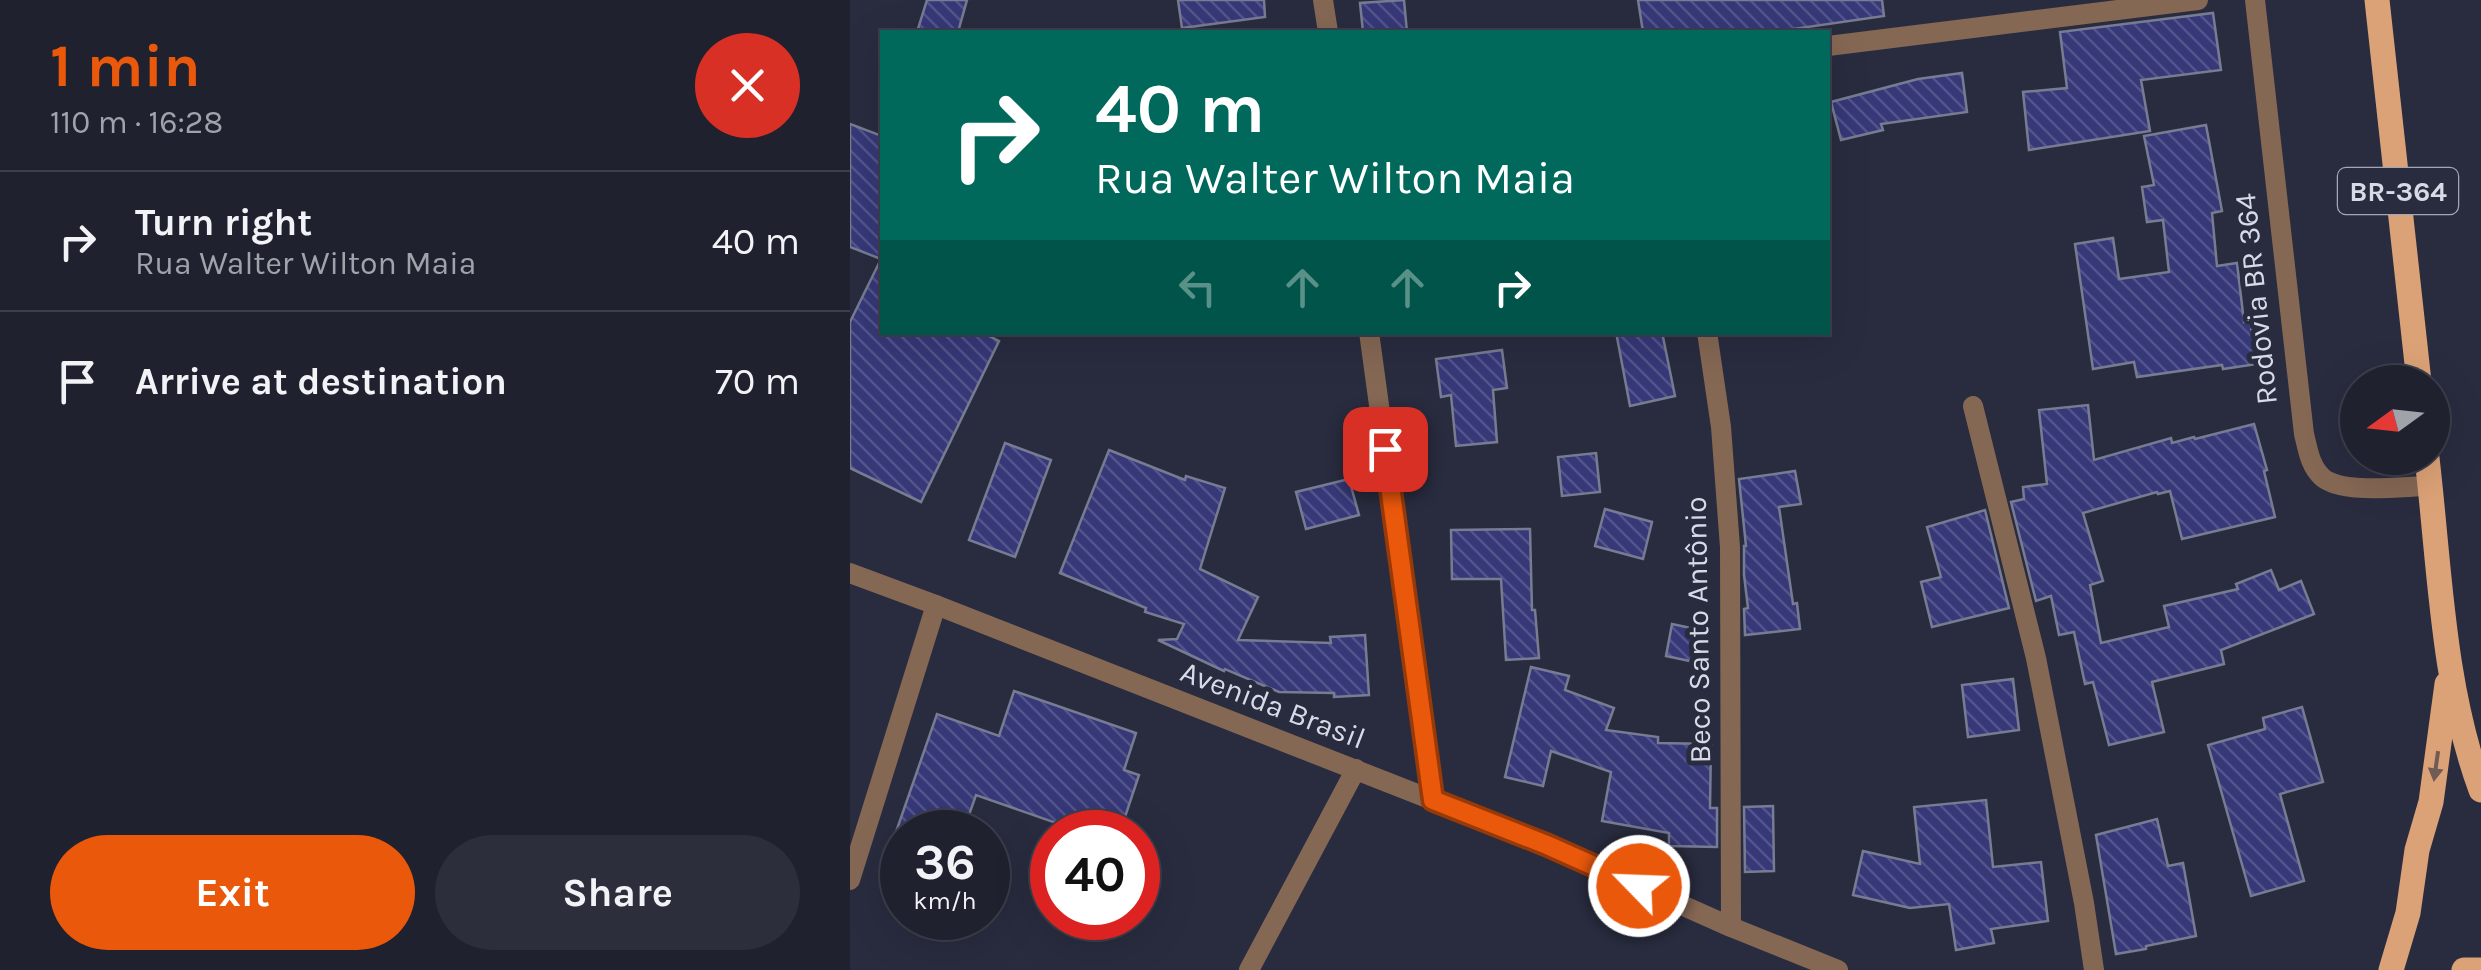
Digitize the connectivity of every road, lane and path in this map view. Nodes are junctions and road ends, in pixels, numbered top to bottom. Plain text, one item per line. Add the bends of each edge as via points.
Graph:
1 (1323, 0) edge
2 (2198, 0) edge
3 (2255, 0) edge
4 (2377, 0) edge
5 (1328, 30) edge
6 (1830, 46) edge
7 (1369, 335) edge
8 (1707, 335) edge
9 (2417, 365) edge
10 (1973, 406) dead end
11 (2429, 475) edge
12 (2430, 486) junction
13 (850, 573) edge
14 (936, 605) junction
15 (2450, 669) junction
16 (1356, 769) junction
17 (2481, 790) edge
18 (1433, 800) junction
19 (850, 880) edge
20 (1731, 926) junction
21 (1813, 966) edge
22 (1249, 970) edge
23 (1838, 970) edge
24 (2094, 970) edge
25 (2391, 970) edge
26 (2464, 970) edge
27 (2481, 970) edge

1 - 5 street
2 - 6 street
3 - 12 street, Rodovia BR 364 via 2311,462 2339,487
4 - 9 main road, BR-364
7 - 18 street
8 - 20 street, Beco Santo Antônio via 1730,547
10 - 24 street via 2036,658
11 - 12 main road
12 - 15 main road
13 - 14 street, Avenida Brasil
14 - 16 street, Avenida Brasil
14 - 19 street
15 - 17 main road
15 -> 25 main road via 2431,802
16 - 18 street, Avenida Brasil
16 - 22 street
18 - 20 street, Avenida Brasil
20 - 21 street, Avenida Brasil
21 - 23 street, Avenida Brasil
26 - 27 main road

